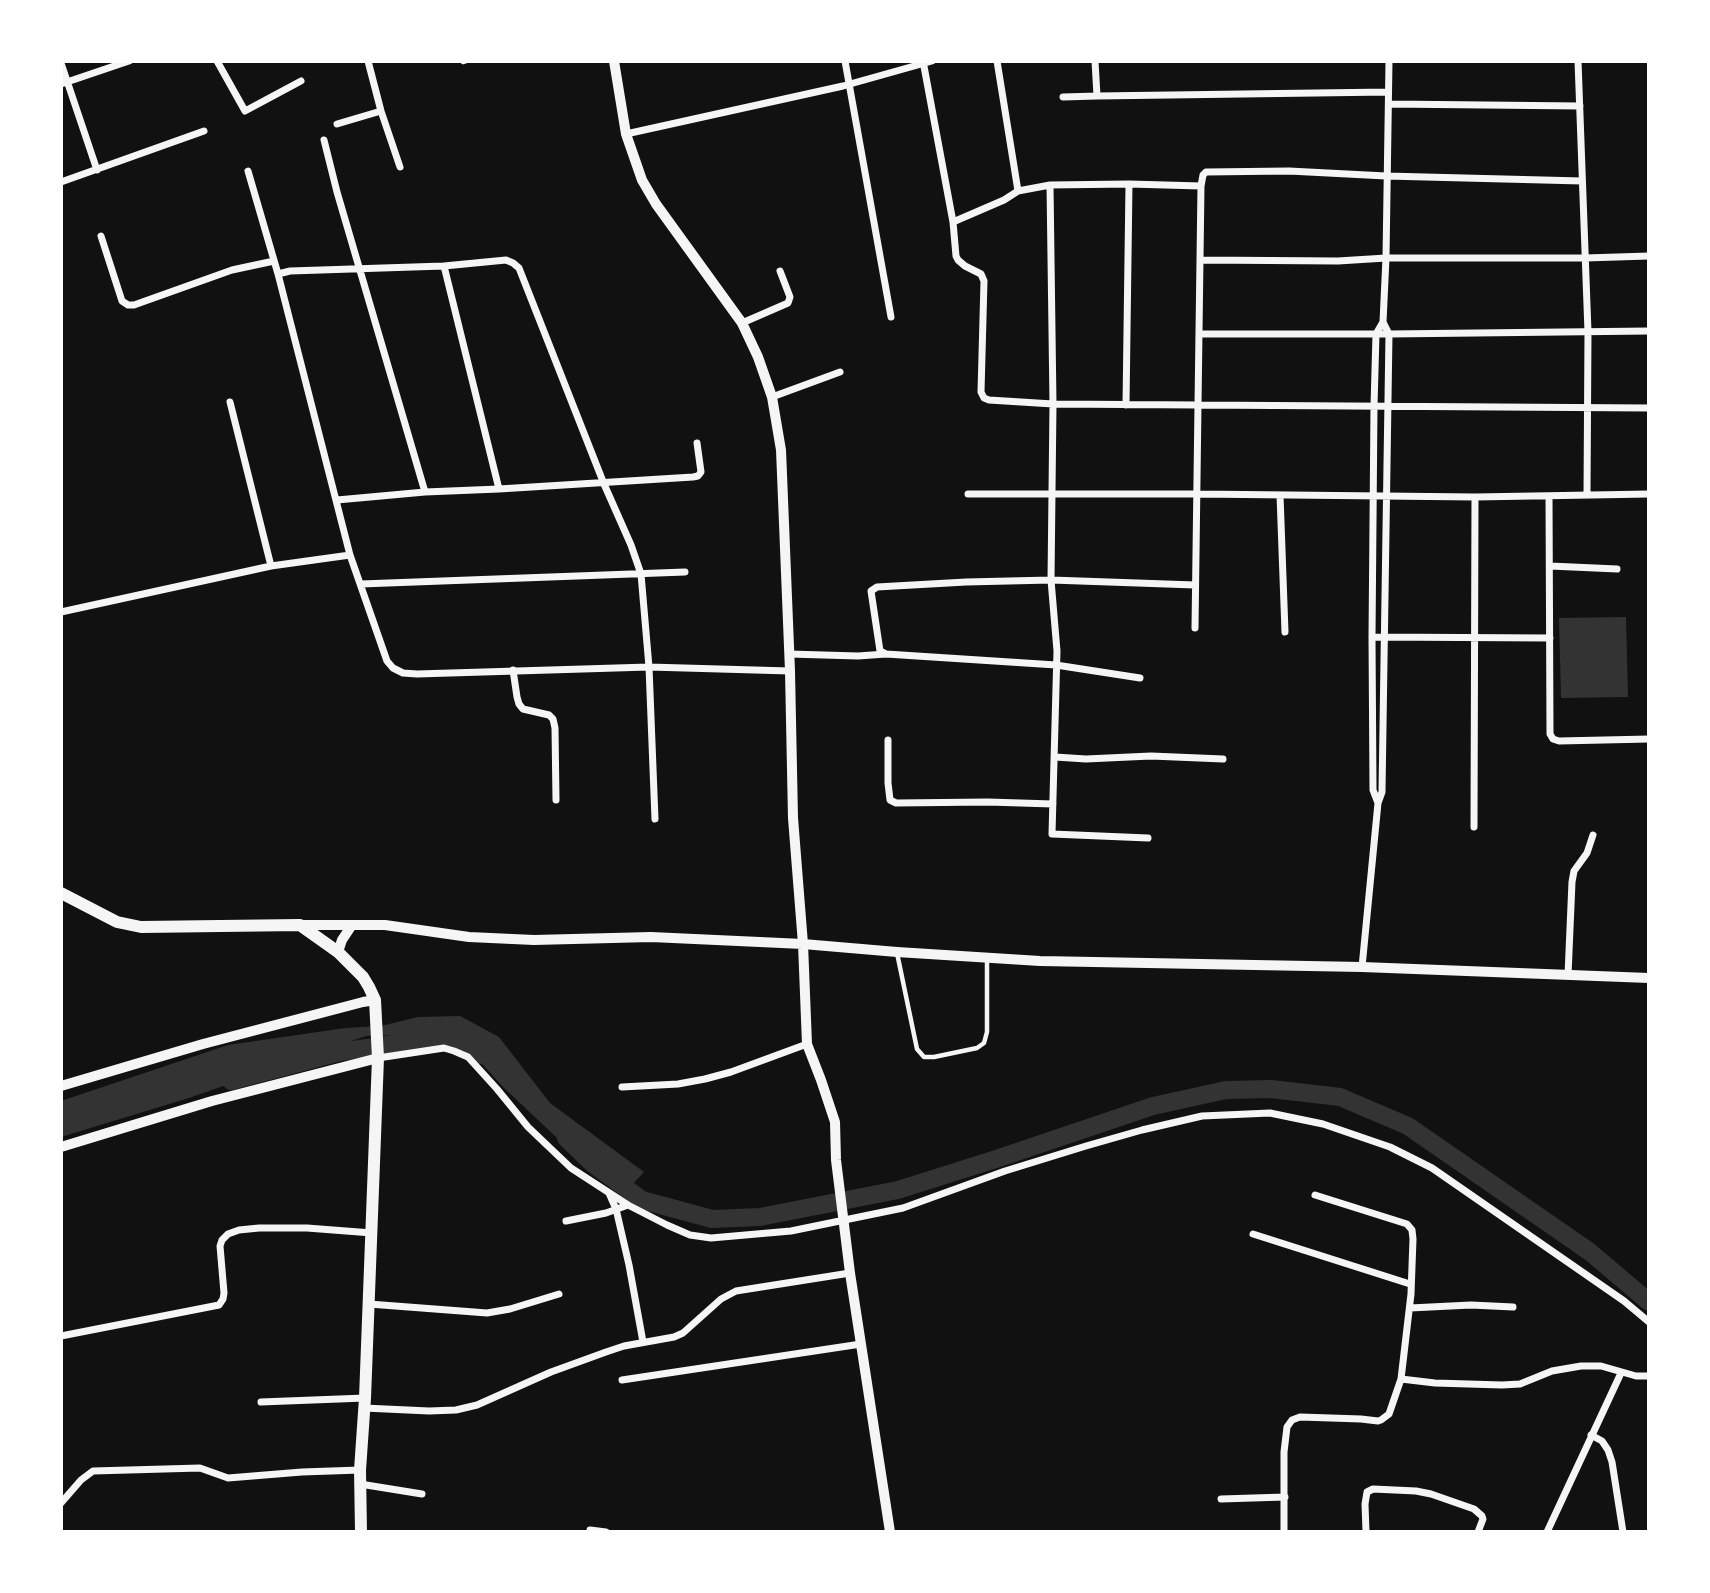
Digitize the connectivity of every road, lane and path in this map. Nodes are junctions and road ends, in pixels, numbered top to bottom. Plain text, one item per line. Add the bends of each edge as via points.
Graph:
1 (129, 61) edge
2 (217, 61) edge
3 (368, 61) edge
4 (614, 61) edge
5 (845, 61) edge
6 (932, 61) edge
7 (997, 61) edge
8 (1095, 61) edge
9 (1389, 61) edge
10 (1578, 61) edge
11 (61, 63) edge
12 (923, 63) edge
13 (301, 81) dead end
14 (65, 83) edge
15 (849, 84) junction
16 (1388, 92) junction
17 (1097, 96) junction
18 (1063, 97) dead end
19 (1389, 104) junction
20 (1580, 106) junction
21 (381, 111) junction
22 (337, 124) dead end
23 (204, 131) dead end
24 (626, 134) junction
25 (324, 140) dead end
26 (400, 167) dead end
27 (97, 170) junction
28 (247, 171) dead end
29 (1386, 176) junction
30 (1582, 181) junction
31 (61, 182) edge
32 (1129, 184) junction
33 (1051, 185) junction
34 (1202, 186) junction
35 (1018, 191) junction
36 (953, 222) junction
37 (101, 236) dead end
38 (1649, 256) edge
39 (1386, 258) junction
40 (1584, 258) junction
41 (1201, 260) junction
42 (274, 261) junction
43 (444, 266) junction
44 (360, 268) junction
45 (780, 271) dead end
46 (278, 274) junction
47 (891, 317) dead end
48 (1383, 321) junction
49 (742, 323) junction
50 (1649, 331) edge
51 (1588, 332) junction
52 (1199, 334) junction
53 (1376, 334) junction
54 (1388, 334) junction
55 (840, 372) dead end
56 (772, 397) junction
57 (230, 402) dead end
58 (1053, 404) junction
59 (1126, 405) junction
60 (1198, 405) junction
61 (1374, 406) junction
62 (1388, 406) junction
63 (1588, 408) junction
64 (1649, 408) edge
65 (697, 443) dead end
66 (604, 484) junction
67 (499, 489) junction
68 (425, 492) junction
69 (968, 494) dead end
70 (1197, 494) junction
71 (1587, 494) junction
72 (1649, 494) edge
73 (1052, 495) junction
74 (1280, 495) junction
75 (1374, 495) junction
76 (1387, 495) junction
77 (1549, 496) junction
78 (1475, 497) junction
79 (337, 500) junction
80 (350, 555) junction
81 (271, 566) junction
82 (1550, 566) junction
83 (1617, 569) dead end
84 (685, 572) dead end
85 (640, 574) junction
86 (1051, 580) junction
87 (361, 584) junction
88 (1195, 585) junction
89 (61, 612) edge
90 (1195, 628) dead end
91 (1285, 632) dead end
92 (1371, 637) junction
93 (1384, 638) junction
94 (1475, 638) junction
95 (1550, 638) junction
96 (789, 654) junction
97 (886, 654) junction
98 (1056, 665) junction
99 (649, 667) junction
100 (513, 670) junction
101 (790, 671) junction
102 (1140, 678) dead end
103 (1649, 739) edge
104 (888, 740) dead end
105 (1055, 757) junction
106 (1223, 759) dead end
107 (556, 800) dead end
108 (1378, 803) junction
109 (1053, 804) junction
110 (654, 819) dead end
111 (1474, 827) dead end
112 (1593, 835) dead end
113 (1148, 838) dead end
114 (61, 893) edge
115 (299, 925) junction
116 (352, 925) junction
117 (803, 944) junction
118 (338, 952) junction
119 (897, 952) junction
120 (987, 957) junction
121 (1363, 967) junction
122 (1568, 975) junction
123 (1649, 978) edge
124 (375, 1000) junction
125 (807, 1044) junction
126 (378, 1054) junction
127 (61, 1086) edge
128 (622, 1087) dead end
129 (61, 1147) edge
130 (609, 1193) junction
131 (1315, 1195) dead end
132 (628, 1205) junction
133 (615, 1209) junction
134 (566, 1221) dead end
135 (844, 1221) junction
136 (372, 1233) junction
137 (1253, 1234) dead end
138 (849, 1273) junction
139 (1410, 1284) junction
140 (559, 1294) dead end
141 (369, 1304) junction
142 (1513, 1307) dead end
143 (1410, 1308) junction
144 (1649, 1322) edge
145 (61, 1336) edge
146 (643, 1342) junction
147 (861, 1344) junction
148 (1621, 1373) junction
149 (1649, 1376) edge
150 (1401, 1379) junction
151 (622, 1380) dead end
152 (261, 1402) dead end
153 (365, 1403) junction
154 (1591, 1434) junction
155 (360, 1470) junction
156 (360, 1484) junction
157 (422, 1494) dead end
158 (1285, 1497) junction
159 (1221, 1499) dead end
160 (61, 1503) edge
161 (590, 1530) edge
162 (360, 1532) edge
163 (606, 1532) edge
164 (890, 1532) edge
165 (1283, 1532) edge
166 (1366, 1532) edge
167 (1478, 1532) edge
168 (1546, 1532) edge
169 (1622, 1532) edge

1 - 14 street
2 - 13 street via 245,111
3 - 21 street
4 - 24 street
5 - 15 street
6 - 12 street
7 - 35 street
8 - 17 street
9 - 16 street
10 - 20 street
11 - 14 street
12 - 15 street
12 - 36 street
14 - 27 street
15 - 24 street
15 - 47 street
16 - 17 street
16 - 19 street
17 - 18 street
19 - 20 street
19 - 29 street
20 - 30 street
21 - 22 street
21 - 26 street
23 - 27 street
24 - 49 street via 656,204
25 - 44 street
27 - 31 street
28 - 42 street
29 - 30 street
29 - 34 street via 1210,171 1203,175
29 - 39 street
30 - 40 street
32 - 33 street
32 - 34 street
32 - 59 street
33 - 35 street
33 - 58 street
34 - 41 street
35 - 36 street
36 - 58 street via 958,260 981,274 984,281 984,398
37 - 42 street via 122,301 128,305 232,270
38 - 40 street
39 - 40 street
39 - 41 street
39 - 48 street
40 - 51 street
41 - 52 street
42 - 46 street
43 - 44 street
43 - 66 street via 506,260 519,268
43 - 67 street
44 - 46 street
44 - 68 street
45 - 49 street via 788,303
46 - 79 street
48 - 53 street
48 - 54 street
49 - 56 street
50 - 51 street
51 - 54 street
51 - 63 street
52 - 53 street
52 - 60 street
53 - 54 street
53 - 61 street
54 - 62 street
55 - 56 street
56 - 96 street via 780,450
57 - 81 street
58 - 59 street
58 - 73 street
59 - 60 street
60 - 61 street
60 - 70 street
61 - 62 street
61 - 75 street
62 - 63 street
62 - 76 street
63 - 64 street
63 - 71 street
65 - 66 street via 698,476
66 - 67 street
66 - 85 street
67 - 68 street
68 - 79 street
69 - 73 street
70 - 73 street
70 - 74 street
70 - 88 street
71 - 72 street
71 - 77 street
73 - 86 street
74 - 75 street
74 - 91 street
75 - 76 street
75 - 92 street
76 - 78 street
76 - 93 street
77 - 78 street
77 - 82 street
78 - 94 street
79 - 80 street
80 - 81 street
80 - 87 street
81 - 89 street
82 - 83 street
82 - 95 street
84 - 85 street
85 - 87 street
85 - 99 street
86 - 88 street
86 - 97 street via 877,587 871,591 880,651
86 - 98 street
87 - 100 street via 393,668 417,674
88 - 90 street
92 - 93 street
92 - 108 street via 1373,790
93 - 94 street
93 - 108 street via 1382,792
94 - 95 street
94 - 111 street
95 - 103 street via 1553,739
96 - 97 street
96 - 101 street
97 - 98 street
98 - 102 street
98 - 105 street
99 - 100 street
99 - 101 street
99 - 110 street
100 - 107 street via 523,709 553,719
101 - 117 street via 793,818
104 - 109 street via 890,800 896,803
105 - 106 street
105 - 109 street
108 - 121 street
109 - 113 street via 1052,834
112 - 122 street via 1572,882
114 - 115 main road via 117,922 141,927
115 - 116 street
115 - 118 main road
116 - 117 street via 534,940 651,937
116 - 118 street
117 - 119 street
117 - 125 street
118 - 124 main road via 363,977
119 - 120 street
119 - 120 lane via 917,1049 924,1057 984,1043
120 - 121 street
121 - 122 street
122 - 123 street
124 - 126 main road
124 - 127 street
125 - 128 street via 705,1079
125 - 135 street via 835,1122
126 - 129 street
126 - 130 street via 444,1048 468,1057 562,1160
126 - 136 main road
130 - 132 street
130 - 133 street
131 - 139 street via 1406,1224 1413,1239
132 - 133 street
132 - 135 street via 690,1235 711,1238
133 - 134 street
133 - 146 street
135 - 138 street
135 - 144 street via 903,1208 1005,1171 1142,1130 1202,1116 1269,1113 1323,1124 1390,1147 1432,1168
136 - 141 main road
136 - 145 street via 307,1228 239,1230 228,1234 220,1246 224,1293 219,1304
137 - 139 street
138 - 146 street via 736,1291 720,1299 683,1334
138 - 147 street
139 - 143 street
140 - 141 street via 487,1313
141 - 153 main road
142 - 143 street
143 - 150 street
146 - 153 street via 456,1410
147 - 151 street
147 - 164 street
148 - 149 street
148 - 150 street via 1581,1366 1502,1385
148 - 154 street
150 - 158 street via 1390,1414 1381,1420 1292,1420 1284,1452
152 - 153 street
153 - 155 main road
154 - 168 street
154 - 169 street via 1602,1441 1612,1462
155 - 156 main road
155 - 160 street via 228,1478 200,1468 93,1471
156 - 157 street
156 - 162 main road
158 - 159 street
158 - 165 street
161 - 163 street
166 - 167 street via 1365,1504 1367,1492 1373,1489 1416,1491 1474,1509 1483,1519

